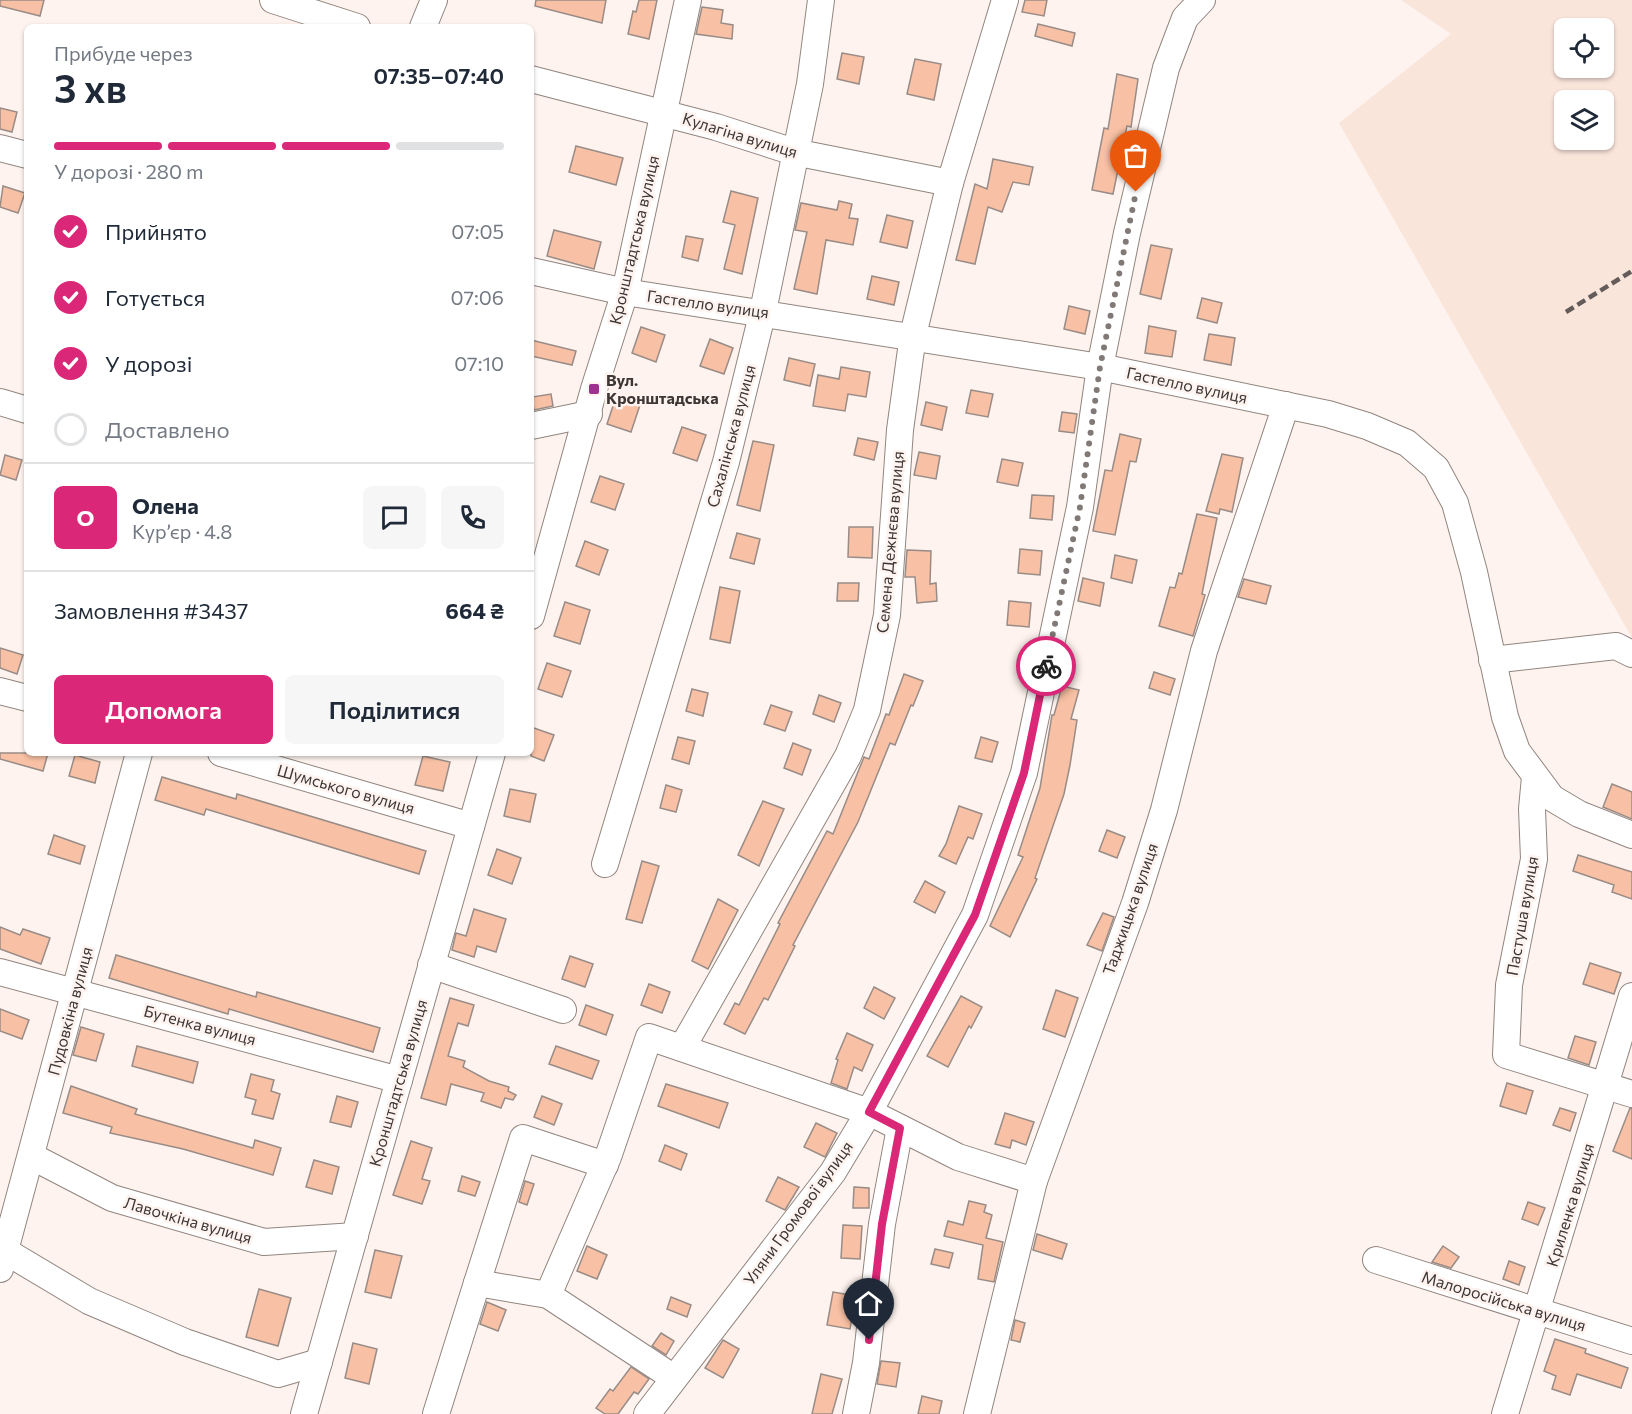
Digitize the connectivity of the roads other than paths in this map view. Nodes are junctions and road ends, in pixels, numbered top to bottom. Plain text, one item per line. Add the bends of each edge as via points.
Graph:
1 (273, 0) edge
2 (434, 0) edge
3 (688, 0) edge
4 (821, 0) edge
5 (1005, 0) edge
6 (1202, 0) edge
7 (348, 24) edge
8 (424, 24) edge
9 (534, 80) edge
10 (663, 113) junction
11 (0, 148) edge
12 (794, 152) junction
13 (24, 153) edge
14 (950, 183) junction
15 (534, 272) edge
16 (625, 292) junction
17 (763, 311) junction
18 (914, 335) junction
19 (1100, 367) junction
20 (0, 402) edge
21 (1286, 405) junction
22 (24, 409) edge
23 (589, 414) junction
24 (534, 425) edge
25 (534, 606) edge
26 (1632, 654) edge
27 (1492, 660) junction
28 (0, 691) edge
29 (24, 697) edge
30 (138, 756) edge
31 (231, 756) edge
32 (491, 756) edge
33 (1535, 777) junction
34 (471, 826) junction
35 (1632, 835) edge
36 (605, 864) dead end
37 (432, 965) junction
38 (0, 972) edge
39 (75, 991) junction
40 (1632, 996) edge
41 (563, 1010) dead end
42 (682, 1047) junction
43 (399, 1080) junction
44 (1606, 1085) junction
45 (1632, 1094) edge
46 (869, 1112) junction
47 (900, 1128) junction
48 (31, 1156) junction
49 (605, 1165) junction
50 (1034, 1181) junction
51 (355, 1236) junction
52 (2, 1256) edge
53 (1376, 1260) dead end
54 (477, 1283) junction
55 (548, 1295) junction
56 (1538, 1311) junction
57 (1632, 1341) edge
58 (319, 1362) junction
59 (674, 1378) junction
60 (304, 1414) edge
61 (436, 1414) edge
62 (646, 1414) edge
63 (856, 1414) edge
64 (977, 1414) edge
65 (1505, 1414) edge

1 - 7 street
2 - 8 street
3 - 10 street, Кронштадтська вулиця
4 - 12 street, Сахалінська вулиця via 810,84
5 - 14 street, Семена Дежнєва вулиця
6 - 19 street, Уляни Громової вулиця via 1185,18 1166,68
9 - 10 street, Кулагіна вулиця
10 - 12 street, Кулагіна вулиця
10 - 16 street, Кронштадтська вулиця
11 - 13 street
12 - 14 street, Кулагіна вулиця
12 - 17 street, Сахалінська вулиця
14 - 18 street, Семена Дежнєва вулиця
15 - 16 street, Гастелло вулиця
16 - 17 street, Гастелло вулиця
16 - 23 street, Кронштадтська вулиця
17 - 18 street, Гастелло вулиця
17 - 36 street, Сахалінська вулиця via 726,462
18 - 19 street, Гастелло вулиця
18 - 42 street, Семена Дежнєва вулиця via 900,430 887,615 867,710 848,756
19 - 21 street, Гастелло вулиця
19 - 46 street, Уляни Громової вулиця via 1080,507 1024,773 975,915
20 - 22 street
21 - 27 street, Гастелло вулиця via 1367,426 1407,443 1436,468 1455,503
21 - 50 street, Таджицька вулиця via 1204,651 1164,810 1135,903
23 - 24 street
23 - 25 street, Кронштадтська вулиця
26 - 27 street via 1616,646
27 - 33 street, Гастелло вулиця via 1517,751
28 - 29 street
30 - 39 street, Пудовкіна вулиця
31 - 34 street, Шумського вулиця
32 - 34 street, Кронштадтська вулиця
33 - 35 street, Гастелло вулиця via 1552,798 1579,814
33 - 44 street, Пастуша вулиця via 1534,859 1509,985 1506,1055
34 - 37 street, Кронштадтська вулиця
37 - 41 street
37 - 43 street, Кронштадтська вулиця
38 - 39 street, Бутенка вулиця
39 - 43 street, Бутенка вулиця
39 - 48 street, Пудовкіна вулиця
40 - 44 street, Криленка вулиця
42 - 46 street
42 - 49 street via 649,1037
43 - 51 street, Кронштадтська вулиця
44 - 45 street
44 - 56 street, Криленка вулиця
46 - 47 street
46 - 59 street, Уляни Громової вулиця via 833,1172
47 - 50 street via 958,1157
47 - 63 street via 882,1224
48 - 51 street, Лавочкіна вулиця via 112,1198 264,1242
48 - 52 street, Пудовкіна вулиця
49 - 54 street via 523,1138
49 - 55 street
50 - 64 street, Таджицька вулиця
51 - 58 street, Кронштадтська вулиця
52 - 58 street via 89,1301 185,1342 278,1374
53 - 56 street, Малоросійська вулиця
54 - 55 street
54 - 61 street
55 - 59 street
56 - 57 street, Малоросійська вулиця
56 - 65 street, Криленка вулиця
58 - 60 street, Кронштадтська вулиця
59 - 62 street, Уляни Громової вулиця

